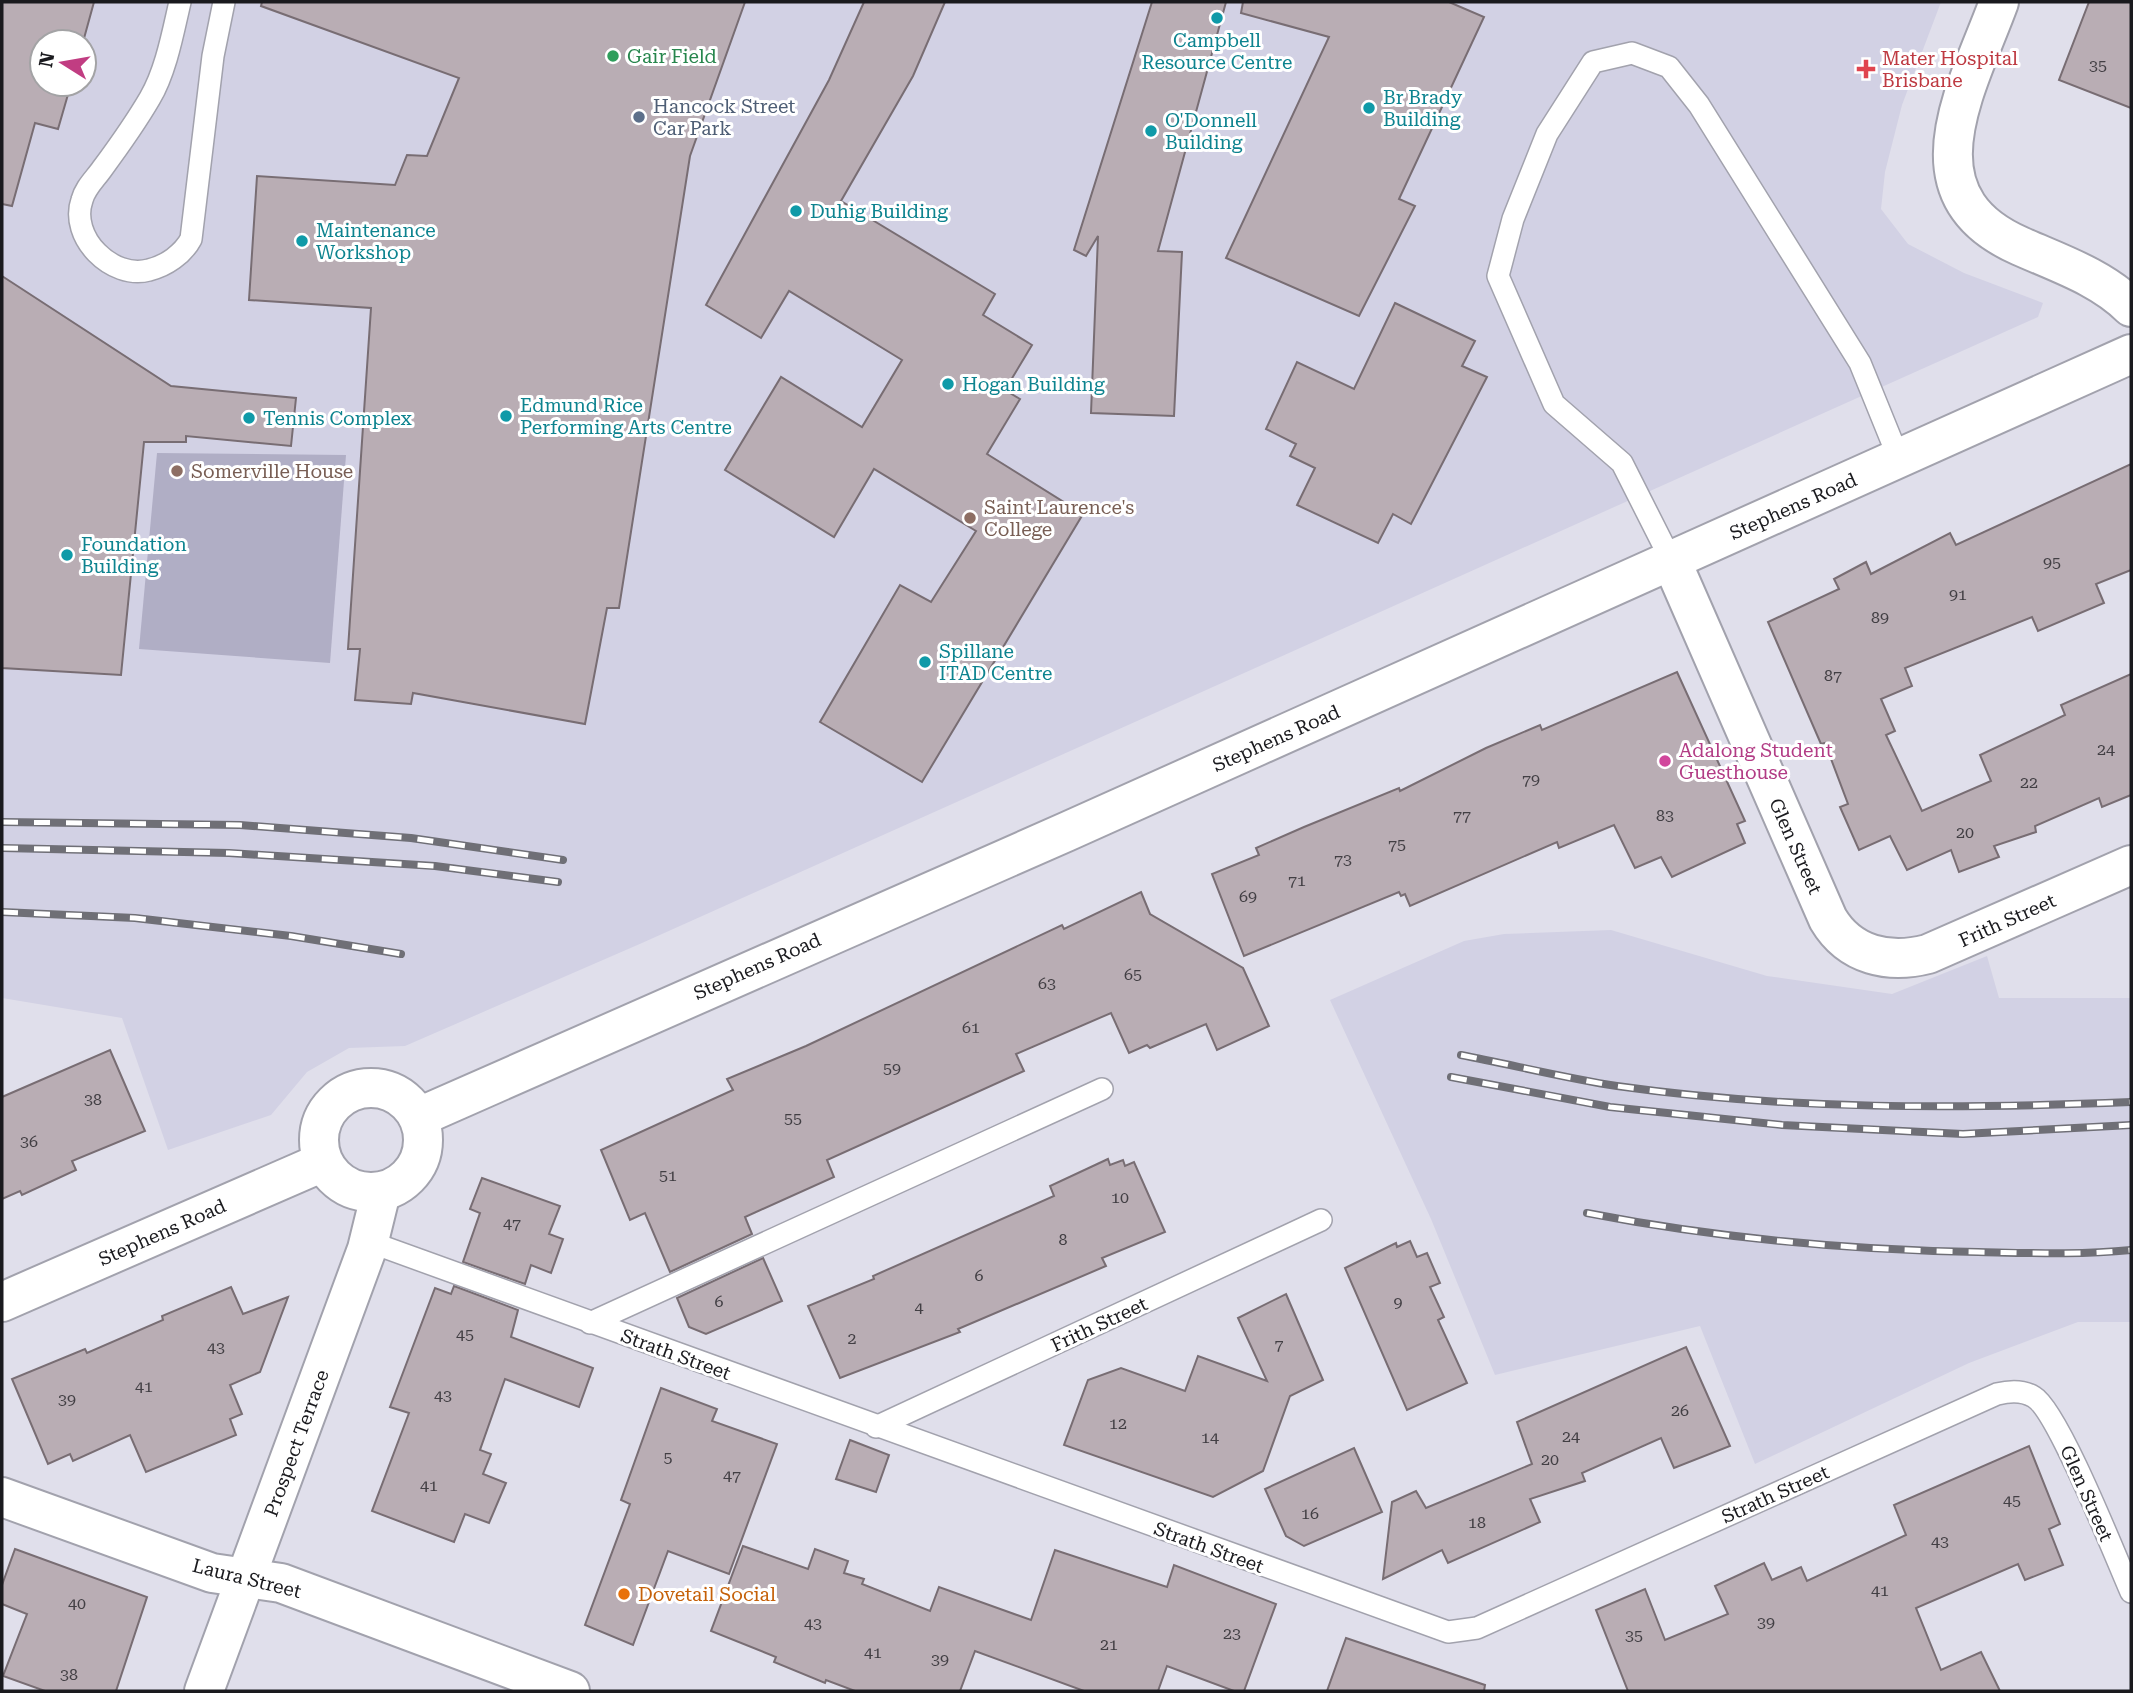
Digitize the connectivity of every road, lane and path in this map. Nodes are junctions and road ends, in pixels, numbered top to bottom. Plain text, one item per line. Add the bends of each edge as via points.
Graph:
1 (180, 2) edge
2 (224, 2) edge
3 (1999, 2) edge
4 (2131, 307) edge
5 (2131, 355) edge
6 (1899, 459) junction
7 (1671, 560) junction
8 (2131, 864) edge
9 (1879, 957) joint
10 (1102, 1090) dead end
11 (419, 1117) junction
12 (323, 1161) junction
13 (381, 1192) junction
14 (1321, 1220) dead end
15 (370, 1242) junction
16 (2, 1302) edge
17 (590, 1323) junction
18 (2036, 1398) joint
19 (876, 1427) junction
20 (2, 1497) edge
21 (246, 1578) junction
22 (2131, 1592) edge
23 (204, 1691) edge
24 (570, 1691) edge

1 - 2 lane via 151,96 87,188 78,214 91,247 127,271 160,267 191,239 212,56
3 - 4 street via 1954,130 1951,157 1957,184 1989,230 2090,277
5 - 6 street, Stephens Road
6 - 7 street, Stephens Road
6 - 7 lane via 1860,363 1699,105 1669,67 1632,54 1593,62 1547,134 1513,219 1498,276 1554,404 1622,463
7 - 9 street, Glen Street via 1828,919 1844,940
7 - 11 street, Stephens Road
8 - 9 street, Frith Street via 1928,954 1909,959
10 - 17 lane
11 - 12 street via 392,1091 356,1089 328,1110 320,1126 318,1144
11 - 13 street via 422,1156 405,1180
12 - 13 street via 332,1177 347,1187
12 - 16 street, Stephens Road
13 - 15 street, Prospect Terrace
14 - 19 lane, Frith Street
15 - 17 lane, Strath Street
15 - 21 street, Prospect Terrace
17 - 19 lane, Strath Street
18 - 19 lane, Strath Street via 2014,1391 1997,1394 1477,1628 1458,1632 1428,1627
18 - 22 lane, Glen Street via 2059,1431
20 - 21 street, Laura Street via 212,1573
21 - 23 street, Prospect Terrace
21 - 24 street, Laura Street via 289,1586

